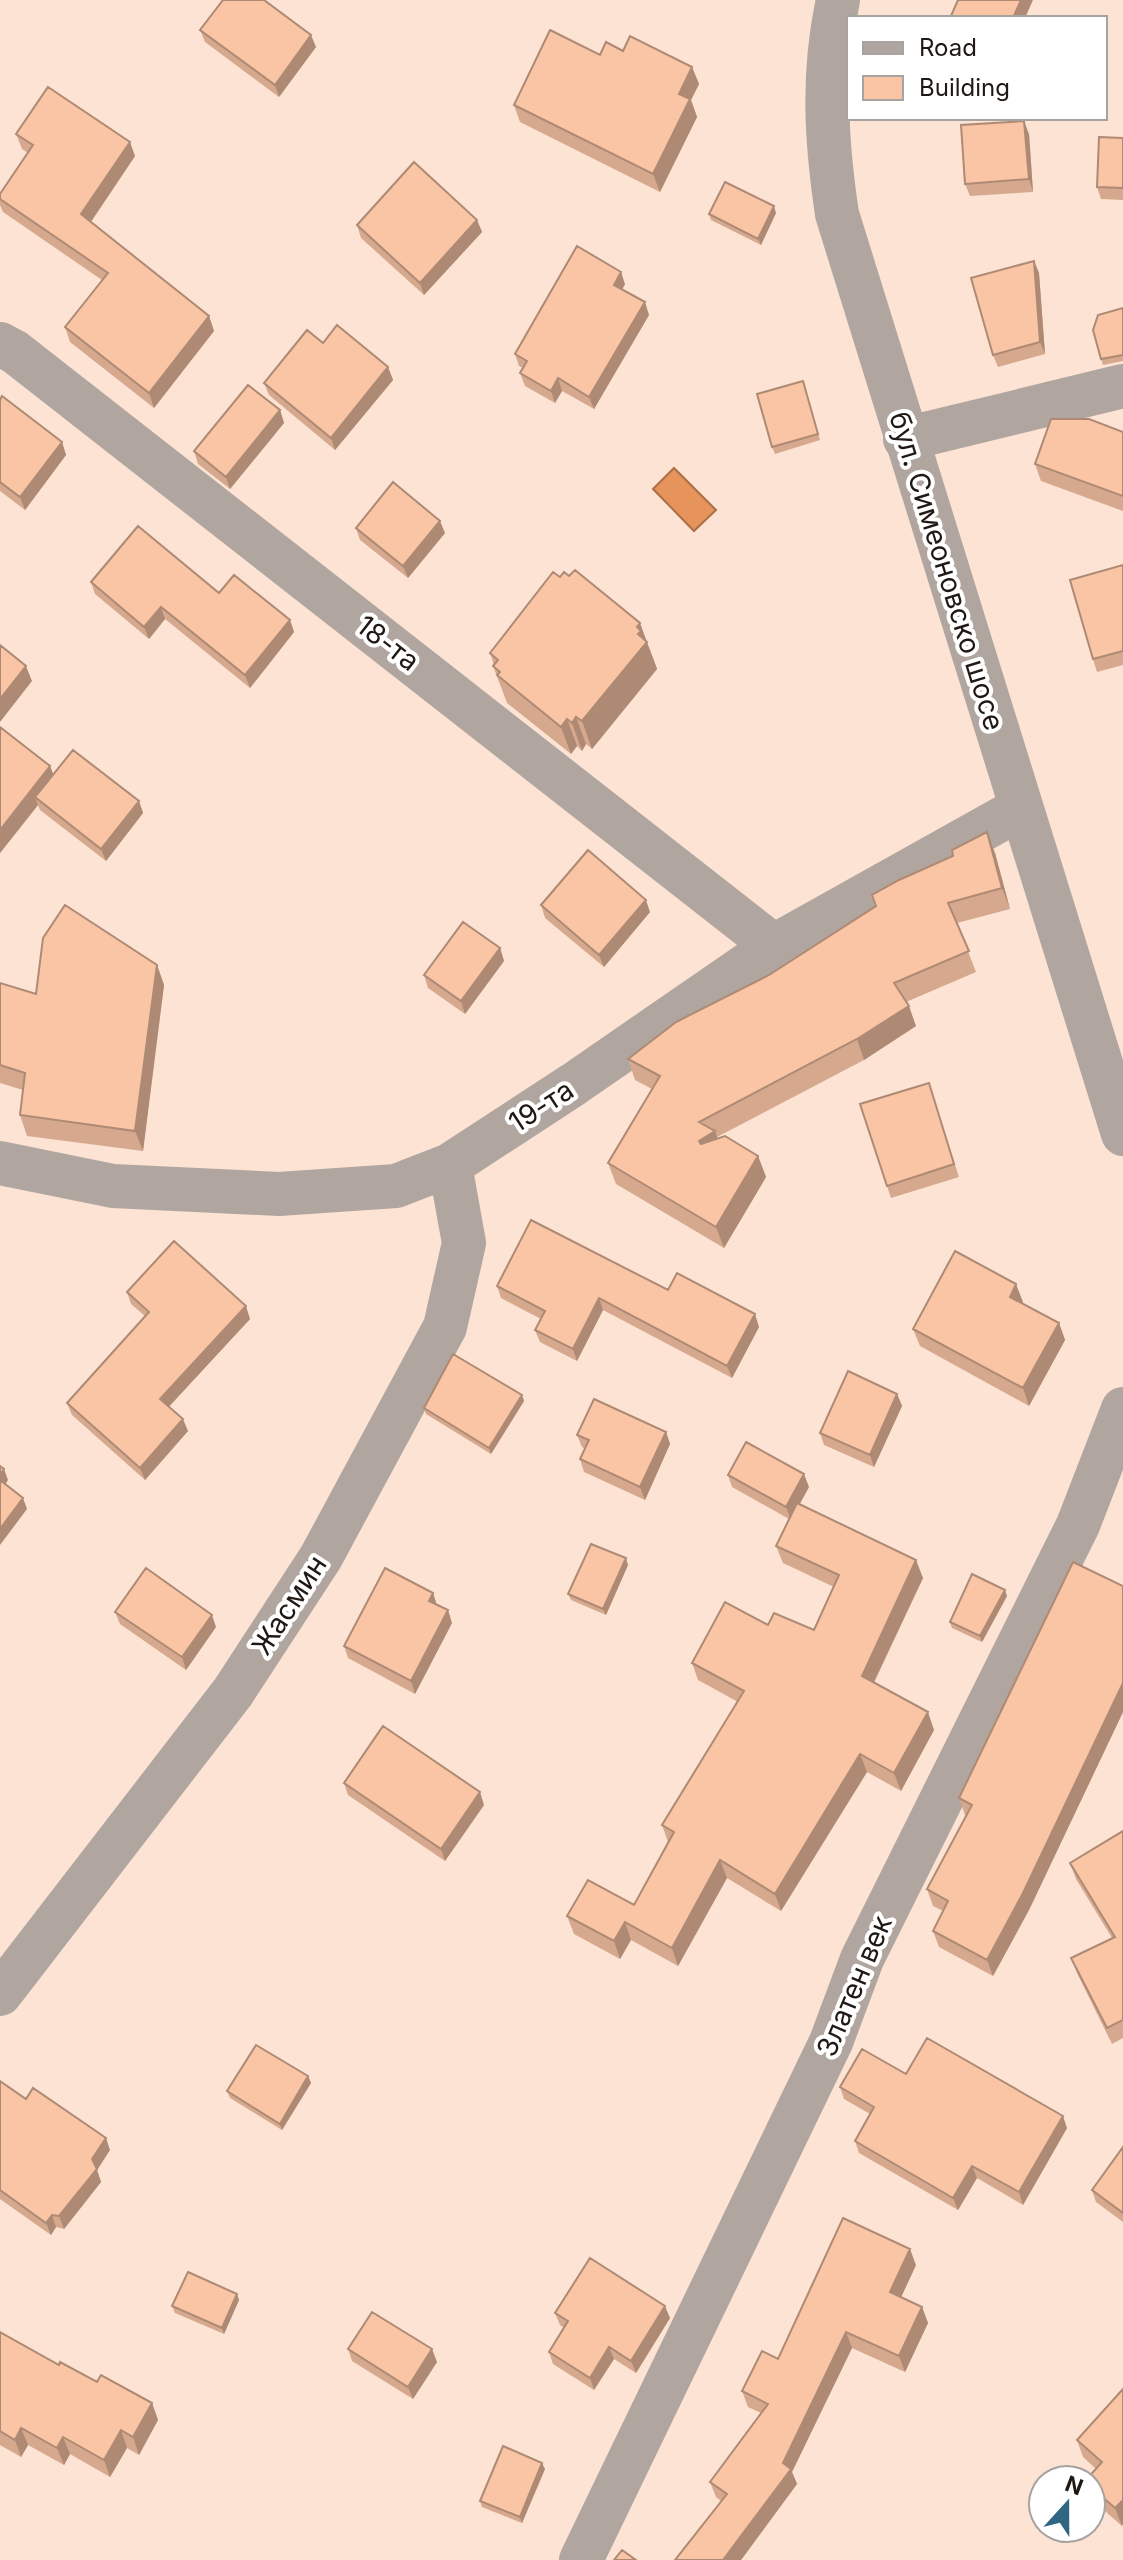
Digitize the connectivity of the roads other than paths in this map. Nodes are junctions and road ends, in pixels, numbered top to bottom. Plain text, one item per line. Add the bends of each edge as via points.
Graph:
1 (838, 0) edge
2 (0, 344) edge
3 (1123, 386) edge
4 (905, 439) junction
5 (1021, 808) junction
6 (774, 946) junction
7 (1123, 1134) edge
8 (0, 1163) edge
9 (450, 1165) junction
10 (1123, 1409) edge
11 (0, 1994) edge
12 (581, 2560) edge

1 - 4 street, бул. Симеоновско шосе via 825,98 837,214
2 - 6 street, 18-та
3 - 4 street
4 - 5 street, бул. Симеоновско шосе
5 - 6 street, 19-та
5 - 7 street, бул. Симеоновско шосе
6 - 9 street, 19-та
8 - 9 street, 19-та via 113,1186 279,1194 396,1186
9 - 11 street, Жасмин via 464,1243 445,1327 328,1544 233,1692
10 - 12 street, Златен век via 1078,1525 862,1959 831,2042

